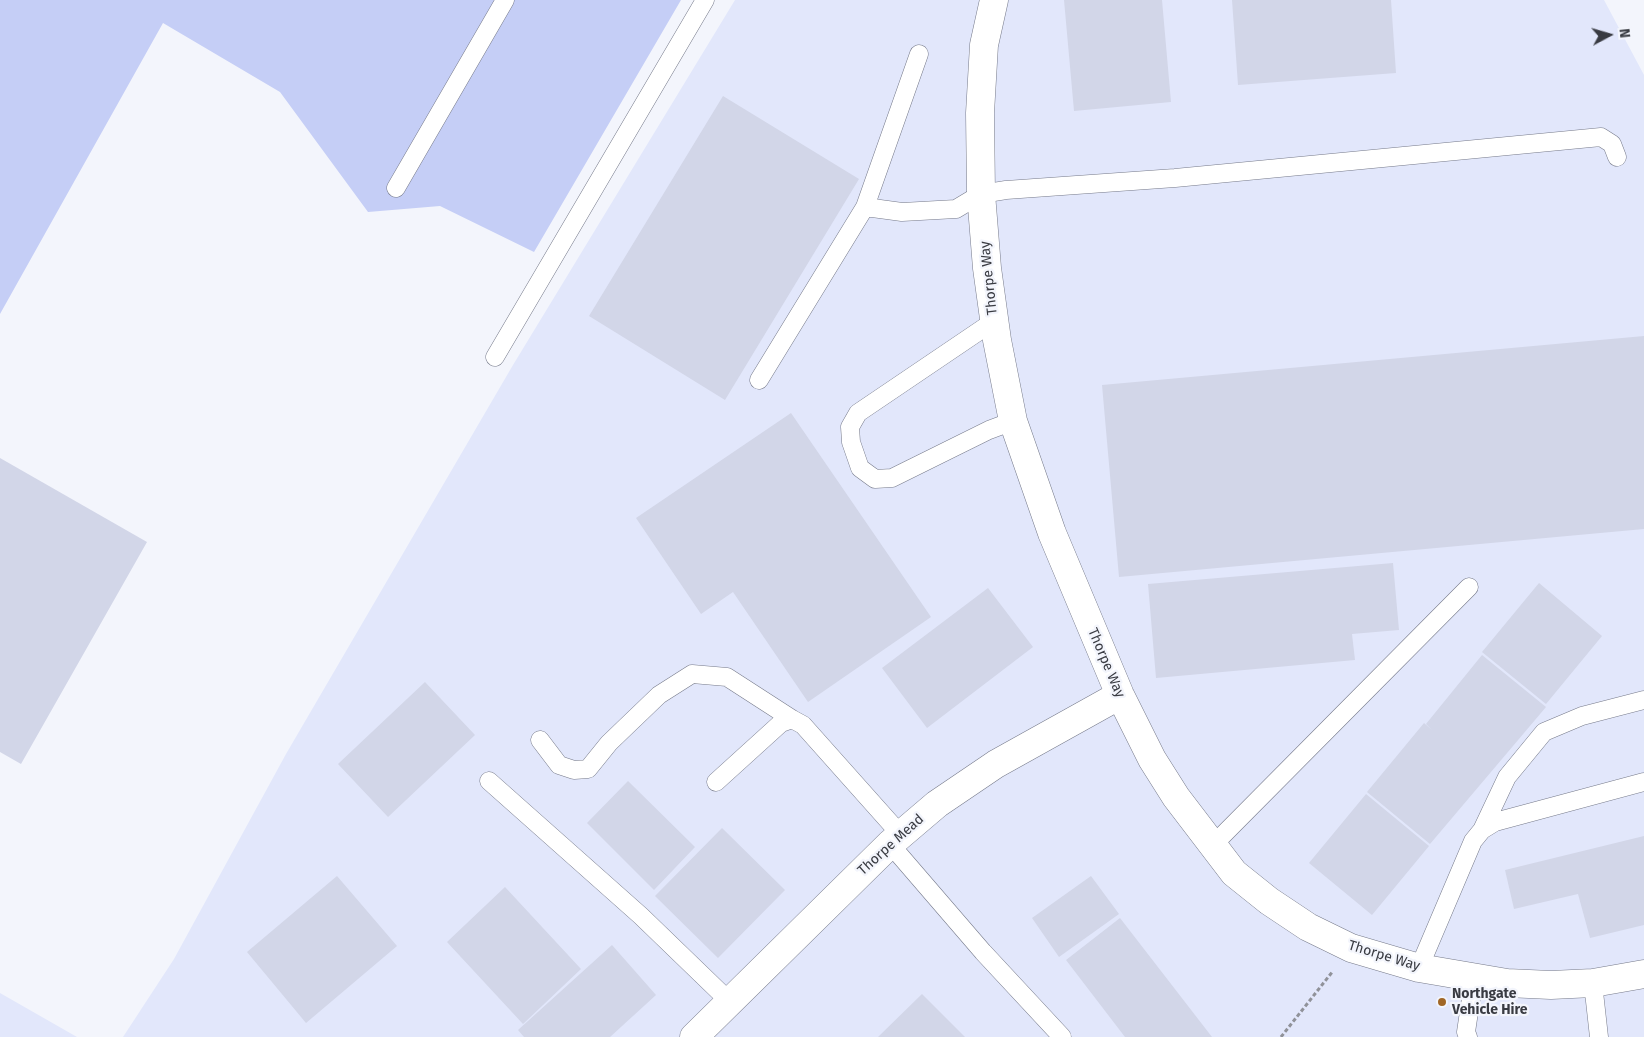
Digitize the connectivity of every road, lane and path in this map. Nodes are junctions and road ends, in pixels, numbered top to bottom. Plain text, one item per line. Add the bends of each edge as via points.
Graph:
1 (506, 0) edge
2 (705, 0) edge
3 (994, 0) edge
4 (918, 54) dead end
5 (1617, 156) dead end
6 (396, 188) dead end
7 (981, 194) junction
8 (865, 208) junction
9 (994, 321) junction
10 (495, 357) dead end
11 (759, 380) dead end
12 (1012, 421) junction
13 (1469, 587) dead end
14 (1120, 695) junction
15 (1644, 700) edge
16 (792, 719) junction
17 (540, 740) dead end
18 (490, 781) dead end
19 (716, 782) dead end
20 (1644, 782) edge
21 (1482, 830) junction
22 (895, 839) junction
23 (1212, 846) junction
24 (1351, 948) junction
25 (1419, 968) junction
26 (1644, 974) edge
27 (1474, 978) junction
28 (1593, 983) junction
29 (730, 1002) junction
30 (694, 1037) edge
31 (1062, 1037) edge
32 (1281, 1037) edge
33 (1468, 1037) edge
34 (1599, 1037) edge

1 - 6 lane
2 - 10 lane
3 - 7 street, Thorpe Way via 984,45 980,113
4 - 8 lane
5 - 7 lane via 1612,144 1602,137
7 - 8 lane via 956,209 902,212
7 - 9 street, Thorpe Way
8 - 11 lane
9 - 12 street, Thorpe Way
9 - 12 lane via 858,413 850,427 851,442 860,468 875,479 892,478
12 - 14 street, Thorpe Way via 1052,533
13 - 23 lane
14 - 22 street, Thorpe Mead via 996,764 937,804
14 - 23 street, Thorpe Way via 1152,759
15 - 21 lane via 1582,716 1544,732 1507,777
16 - 17 lane via 727,677 692,674 658,695 609,743 588,769 574,770 559,765
16 - 19 lane via 781,723
16 - 22 lane via 803,725
18 - 29 lane via 641,916
20 - 21 lane via 1495,822
21 - 25 lane via 1473,842
22 - 29 street, Thorpe Mead
22 - 31 lane via 983,952
23 - 24 street, Thorpe Way via 1234,873 1269,901 1308,928
24 - 25 street, Thorpe Way
24 - 32 path
25 - 27 street, Thorpe Way
26 - 28 street, Thorpe Way
27 - 28 street, Thorpe Way via 1542,985
27 - 33 lane
28 - 34 lane
29 - 30 street, Thorpe Mead

